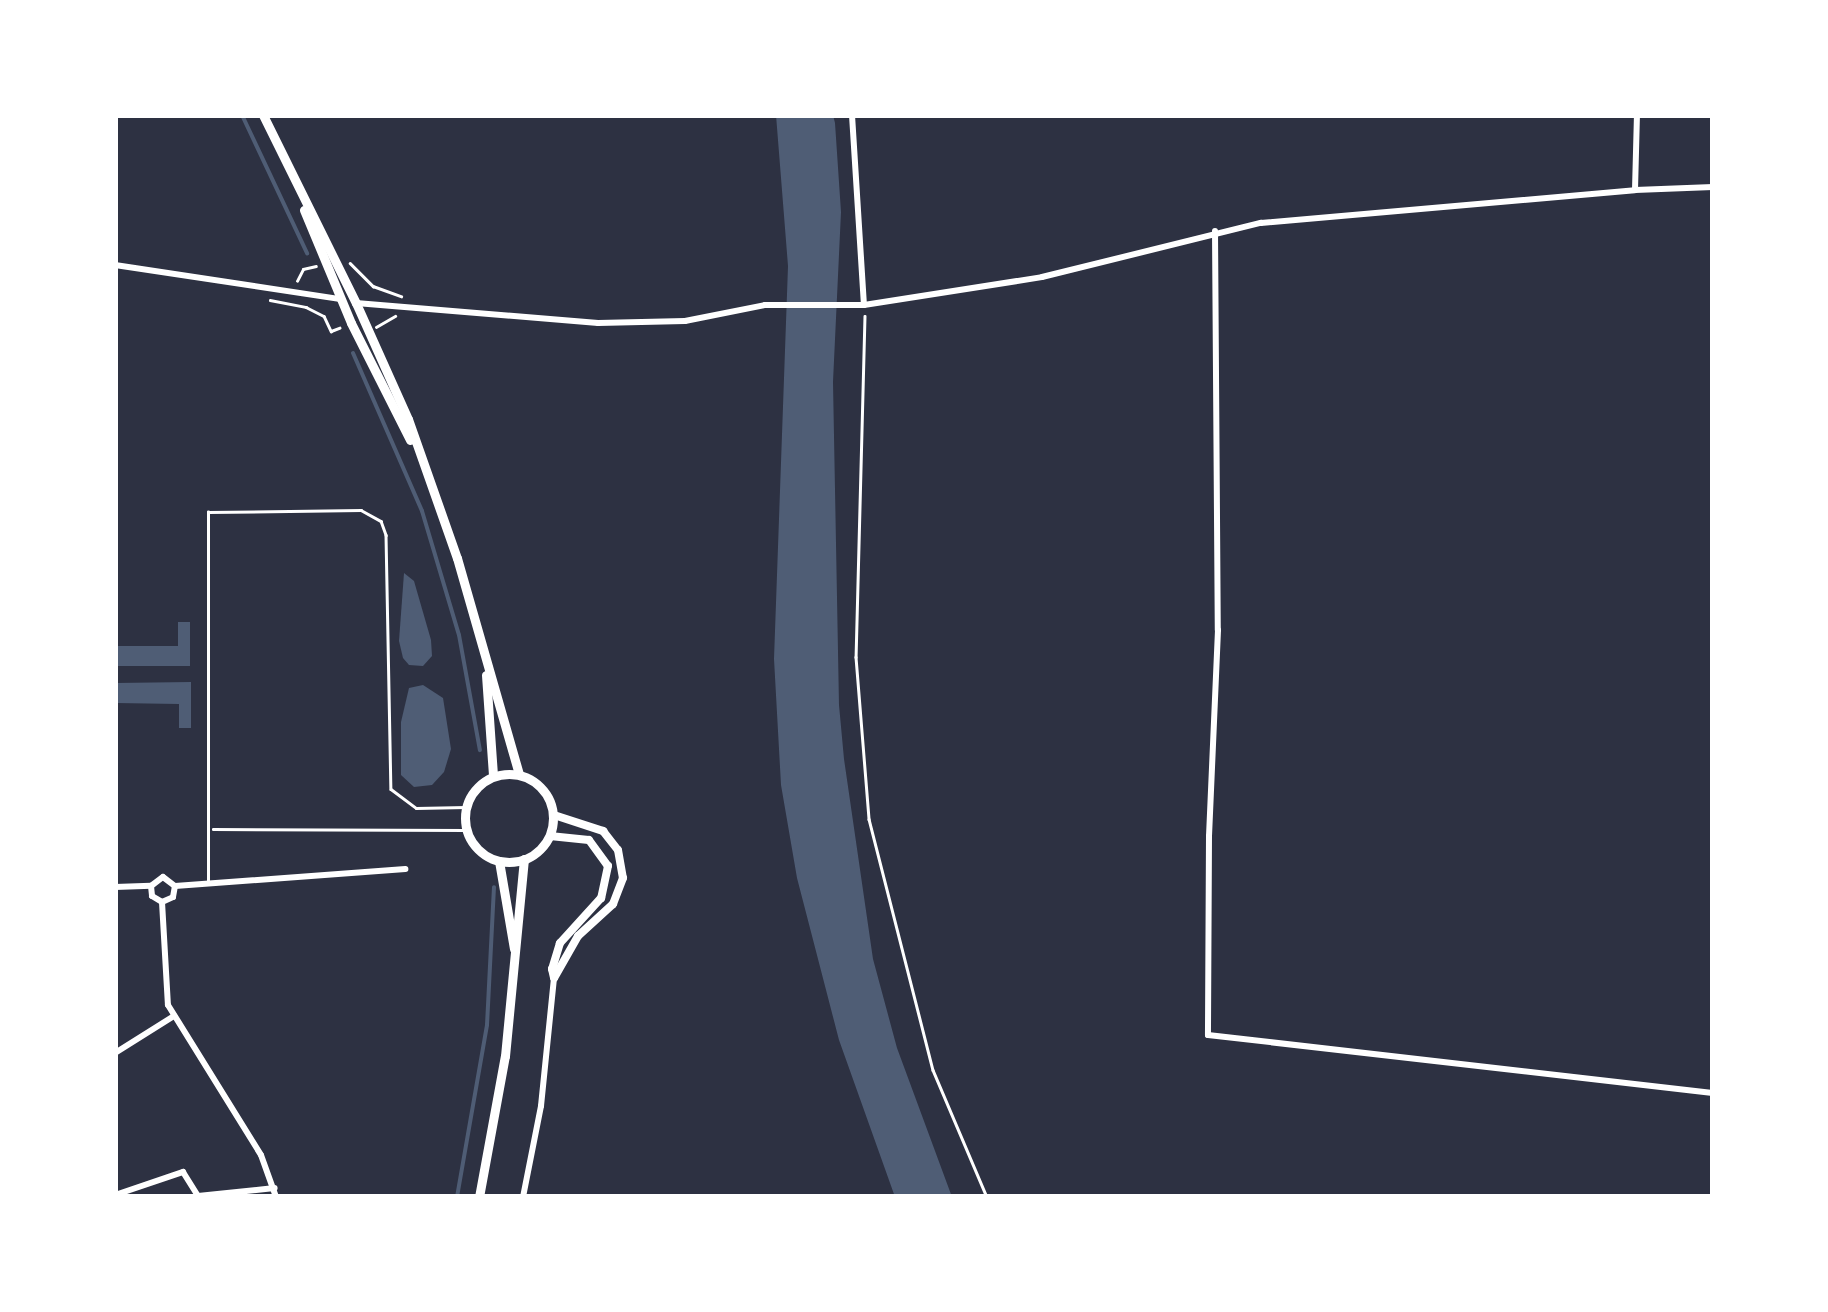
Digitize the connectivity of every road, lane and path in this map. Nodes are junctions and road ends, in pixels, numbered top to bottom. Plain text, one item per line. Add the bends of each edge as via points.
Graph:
1 (263, 115) edge
2 (852, 115) edge
3 (1637, 115) edge
4 (295, 186) junction
5 (1713, 188) edge
6 (1634, 190) junction
7 (1215, 231) junction
8 (337, 264) junction
9 (115, 265) edge
10 (256, 286) junction
11 (414, 298) dead end
12 (340, 299) junction
13 (356, 303) junction
14 (864, 305) junction
15 (404, 309) junction
16 (331, 331) dead end
17 (369, 332) junction
18 (414, 447) junction
19 (486, 668) junction
20 (519, 774) junction
21 (493, 776) junction
22 (466, 807) junction
23 (554, 815) junction
24 (210, 829) junction
25 (466, 830) junction
26 (550, 836) junction
27 (524, 859) junction
28 (499, 861) junction
29 (405, 869) dead end
30 (208, 884) junction
31 (150, 886) junction
32 (175, 886) junction
33 (115, 887) edge
34 (162, 902) junction
35 (514, 949) junction
36 (554, 978) junction
37 (174, 1016) junction
38 (115, 1053) edge
39 (1713, 1093) edge
40 (276, 1193) edge
41 (115, 1195) edge
42 (479, 1197) edge
43 (523, 1197) edge
44 (987, 1197) edge

1 - 4 main road
2 - 14 street
3 - 6 street
4 - 8 main road
4 - 12 main road
5 - 6 street
6 - 7 street
7 - 14 street via 1042,277
7 - 39 street via 1218,630 1208,1035
8 - 11 path via 350,263 373,286
8 - 13 main road
9 - 10 street
10 - 12 street
10 - 16 path via 276,302 324,316
12 - 18 main road
13 - 15 street
13 - 17 main road
14 - 15 street via 776,305 685,321 598,323
14 - 44 path via 856,657 869,819 933,1070
15 - 17 path
17 - 18 main road
18 - 19 main road via 457,558
19 - 20 main road
19 - 21 main road
20 - 21 main road
20 - 23 main road via 544,790
21 - 22 main road
22 - 24 lane via 416,808 391,789 381,520 361,510 208,512
22 - 25 main road
23 - 26 main road
23 - 36 street via 603,831 618,850 623,878 613,904 578,936
24 - 25 lane
24 - 30 lane
25 - 28 main road via 478,850
26 - 27 main road
26 - 36 street via 589,840 608,866 601,898 560,943
27 - 28 main road
27 - 35 main road
28 - 35 main road
29 - 30 street
30 - 32 street
31 - 32 street via 163,877
31 - 33 street
31 - 34 street
32 - 34 street via 173,898
34 - 37 street via 164,983
35 - 42 main road via 505,1056
36 - 43 street via 541,1106
37 - 38 street
37 - 40 street via 261,1154
40 - 41 street via 198,1196 183,1172

